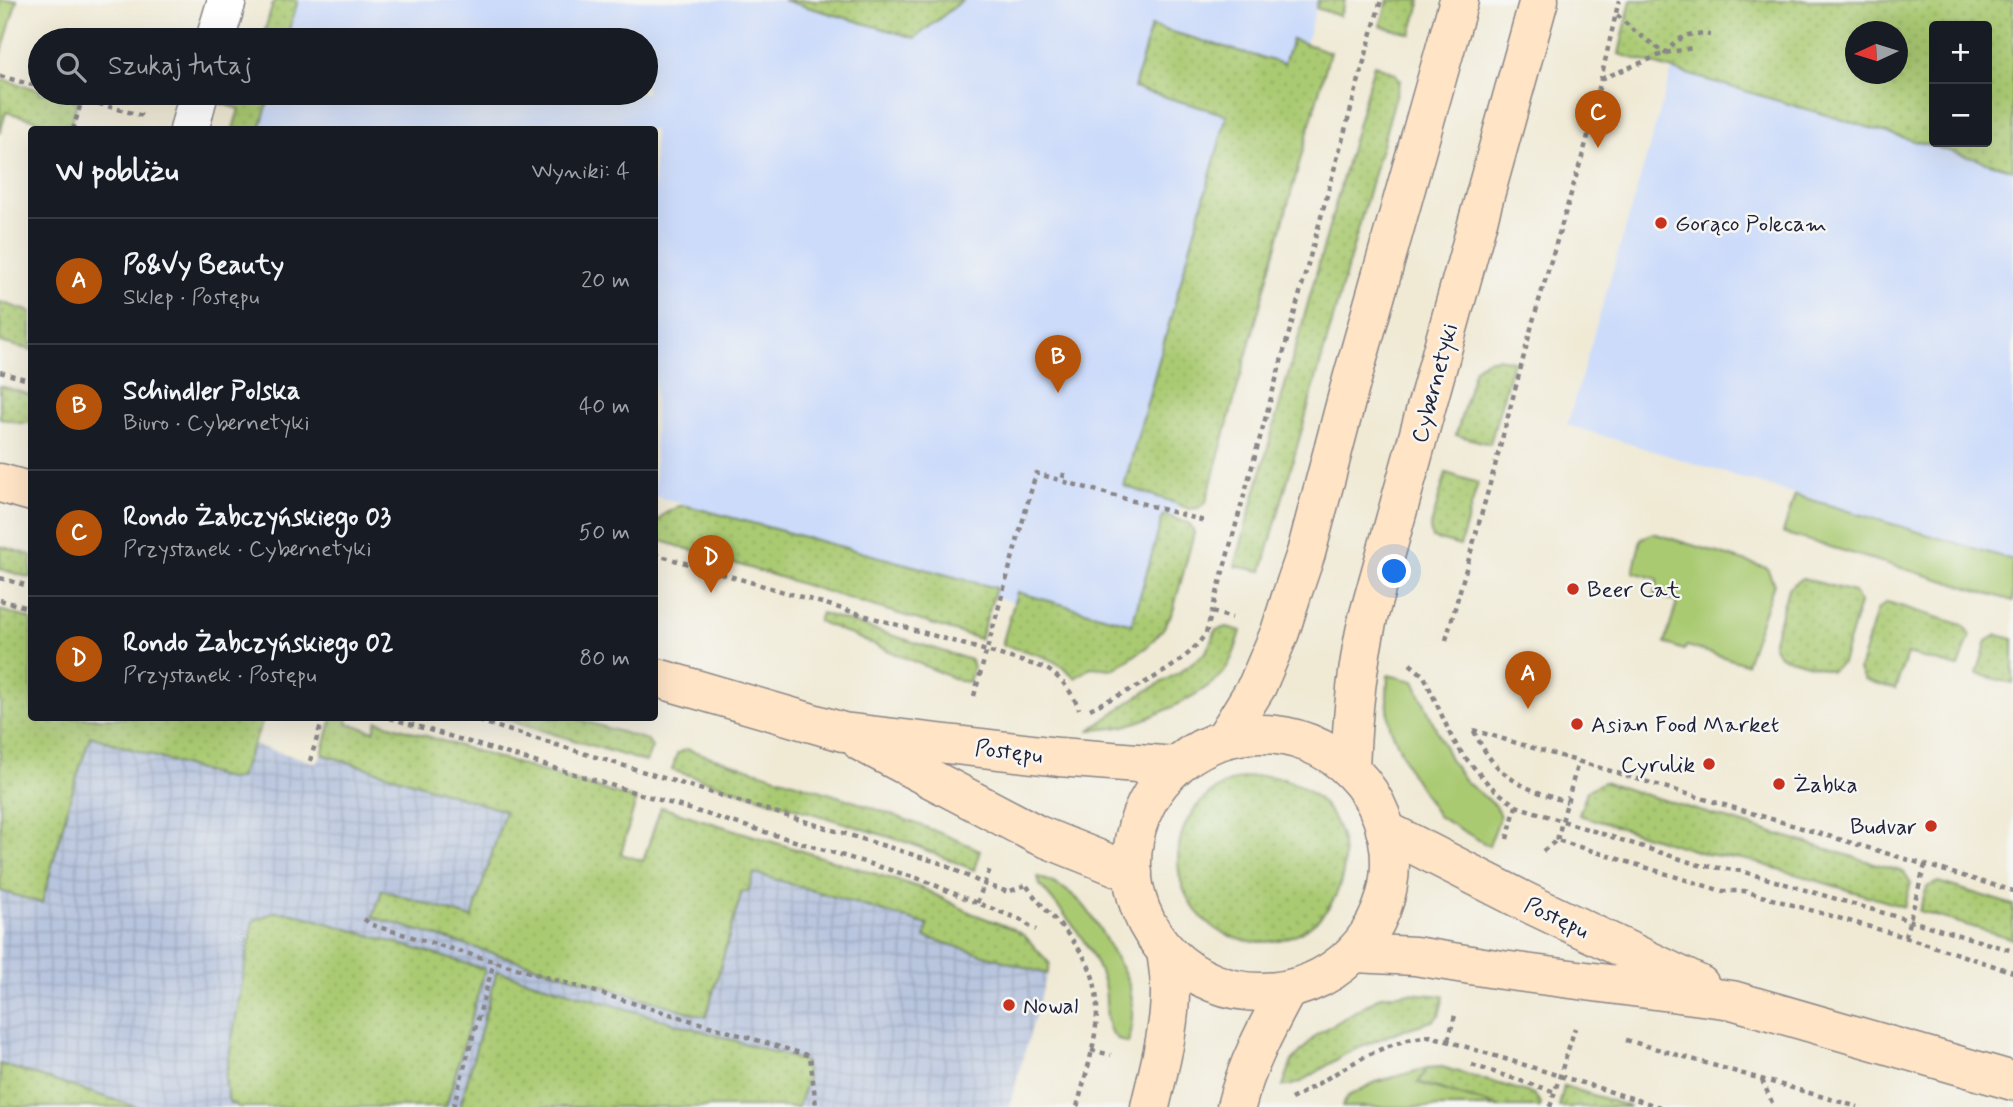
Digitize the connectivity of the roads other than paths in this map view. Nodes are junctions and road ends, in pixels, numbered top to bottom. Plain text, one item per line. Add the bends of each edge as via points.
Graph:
1 (227, 0) edge
2 (1459, 0) edge
3 (1539, 0) edge
4 (219, 28) edge
5 (189, 105) edge
6 (172, 124) edge
7 (0, 483) edge
8 (28, 491) edge
9 (658, 678) edge
10 (843, 732) junction
11 (1225, 738) junction
12 (1176, 766) junction
13 (1350, 769) junction
14 (1385, 830) junction
15 (1133, 873) junction
16 (1166, 952) junction
17 (1353, 953) junction
18 (1287, 990) junction
19 (1732, 1000) junction
20 (2013, 1082) edge
21 (1238, 1099) edge
22 (1150, 1107) edge

1 - 4 street
2 - 11 street via 1306,553 1257,686
3 - 13 street, Cybernetyki via 1360,652
5 - 6 street
7 - 8 street
9 - 10 street, Postępu
10 - 12 street, Postępu
10 - 15 street, Postępu via 1027,830
11 - 12 street
11 - 13 street via 1270,734 1300,739 1327,751
12 - 15 street via 1148,801 1137,828
13 - 14 street via 1370,793
14 - 17 street via 1390,848 1383,907
14 - 19 street, Postępu
15 - 16 street via 1147,925
16 - 18 street via 1192,973 1222,986 1254,992
16 - 22 street via 1168,1016
17 - 18 street via 1318,979
17 - 19 street, Postępu via 1415,956
18 - 21 street
19 - 20 street, Postępu

